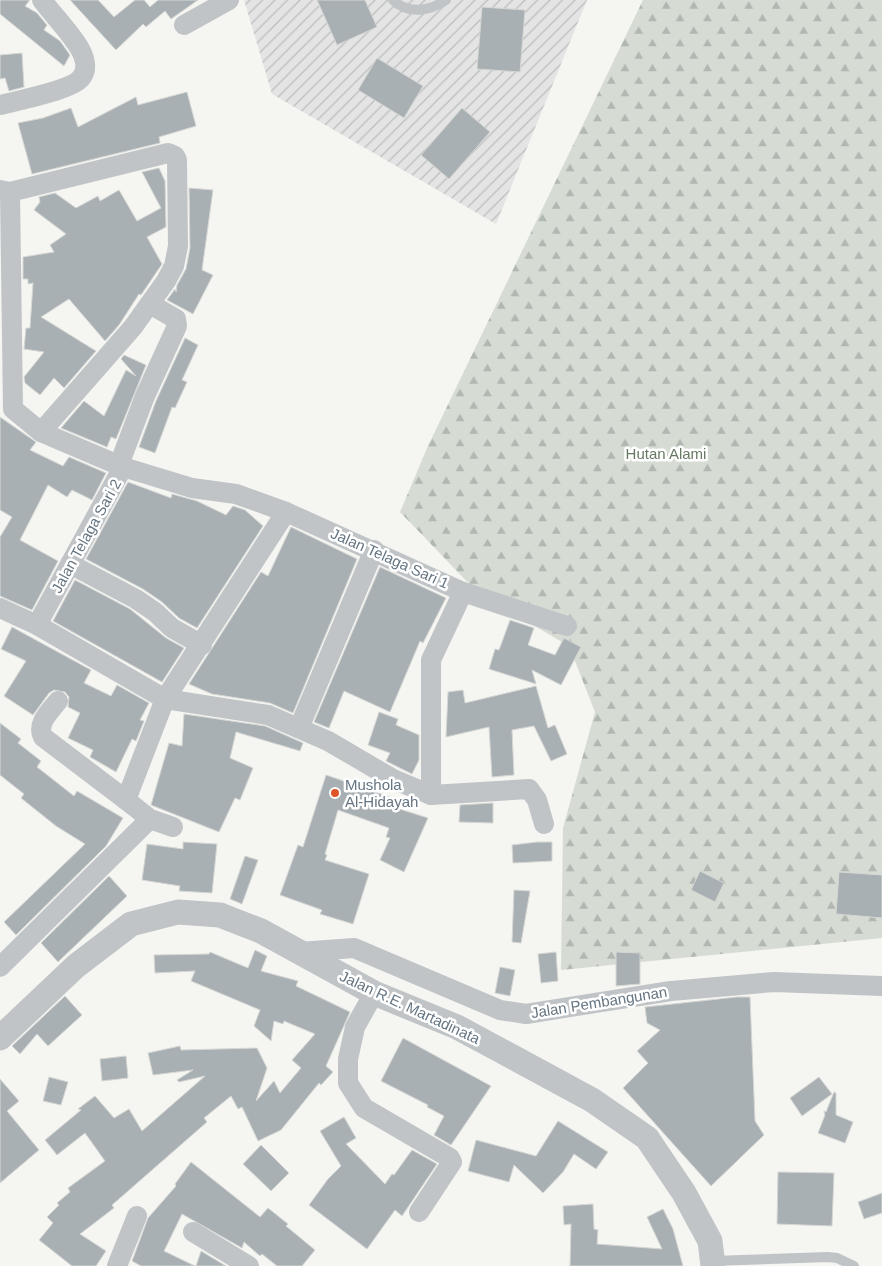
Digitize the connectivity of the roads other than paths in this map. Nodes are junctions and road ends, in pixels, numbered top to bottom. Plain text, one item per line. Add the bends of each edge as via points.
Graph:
1 (42, 0) edge
2 (229, 0) edge
3 (392, 0) edge
4 (446, 0) edge
5 (184, 25) dead end
6 (0, 105) edge
7 (5, 191) edge
8 (150, 304) junction
9 (41, 432) junction
10 (121, 466) junction
11 (286, 512) junction
12 (374, 550) junction
13 (70, 564) junction
14 (463, 592) junction
15 (0, 608) edge
16 (37, 625) junction
17 (567, 626) dead end
18 (202, 644) junction
19 (165, 699) junction
20 (58, 700) dead end
21 (299, 728) junction
22 (431, 796) junction
23 (126, 800) junction
24 (150, 819) junction
25 (544, 824) dead end
26 (173, 826) dead end
27 (300, 952) junction
28 (0, 967) edge
29 (882, 986) edge
30 (374, 993) junction
31 (0, 1038) edge
32 (419, 1212) dead end
33 (137, 1216) dead end
34 (193, 1232) dead end
35 (713, 1264) edge
36 (117, 1266) edge
37 (249, 1266) edge
38 (854, 1266) edge

1 - 6 street via 80,50 85,64 84,74 80,80 51,92
2 - 5 street
3 - 4 lane via 408,9 423,10
7 - 8 street via 168,154 175,156 178,170 178,246 174,266
7 - 9 street, Jalan Telaga Sari 2 via 13,409
8 - 9 street
8 - 10 street via 172,314 177,326 145,396
9 - 10 street, Jalan Telaga Sari 2
10 - 11 street, Jalan Telaga Sari 1 via 192,488 236,494
10 - 13 street, Jalan Telaga Sari 2
11 - 12 street, Jalan Telaga Sari 1
11 - 18 street
12 - 14 street, Jalan Telaga Sari 1
12 - 21 street
13 - 16 street, Jalan Telaga Sari 2
13 - 18 street via 136,599 172,628
14 - 17 street
14 - 22 street, Jalan Telaga Sari 1 via 432,653 429,669
15 - 16 street
16 - 19 street
18 - 19 street
19 - 21 street via 268,715
19 - 23 street
20 - 23 street via 41,726 43,737
21 - 22 street via 328,741 392,779
22 - 25 street via 529,789 535,794
23 - 24 street
24 - 26 street
24 - 28 street
27 - 29 street, Jalan Pembangunan via 354,948 500,1010 526,1014 671,990 765,983
27 - 30 street, Jalan R.E. Martadinata
27 - 31 street, Jalan R.E. Martadinata via 261,931 220,915 178,912 131,924 76,966
30 - 32 street via 355,1027 348,1059 348,1083 364,1108 450,1158 452,1162
30 - 35 street, Jalan R.E. Martadinata via 457,1027 592,1100 647,1138 684,1193 710,1241
33 - 36 street
34 - 37 street
35 - 38 lane via 828,1257

